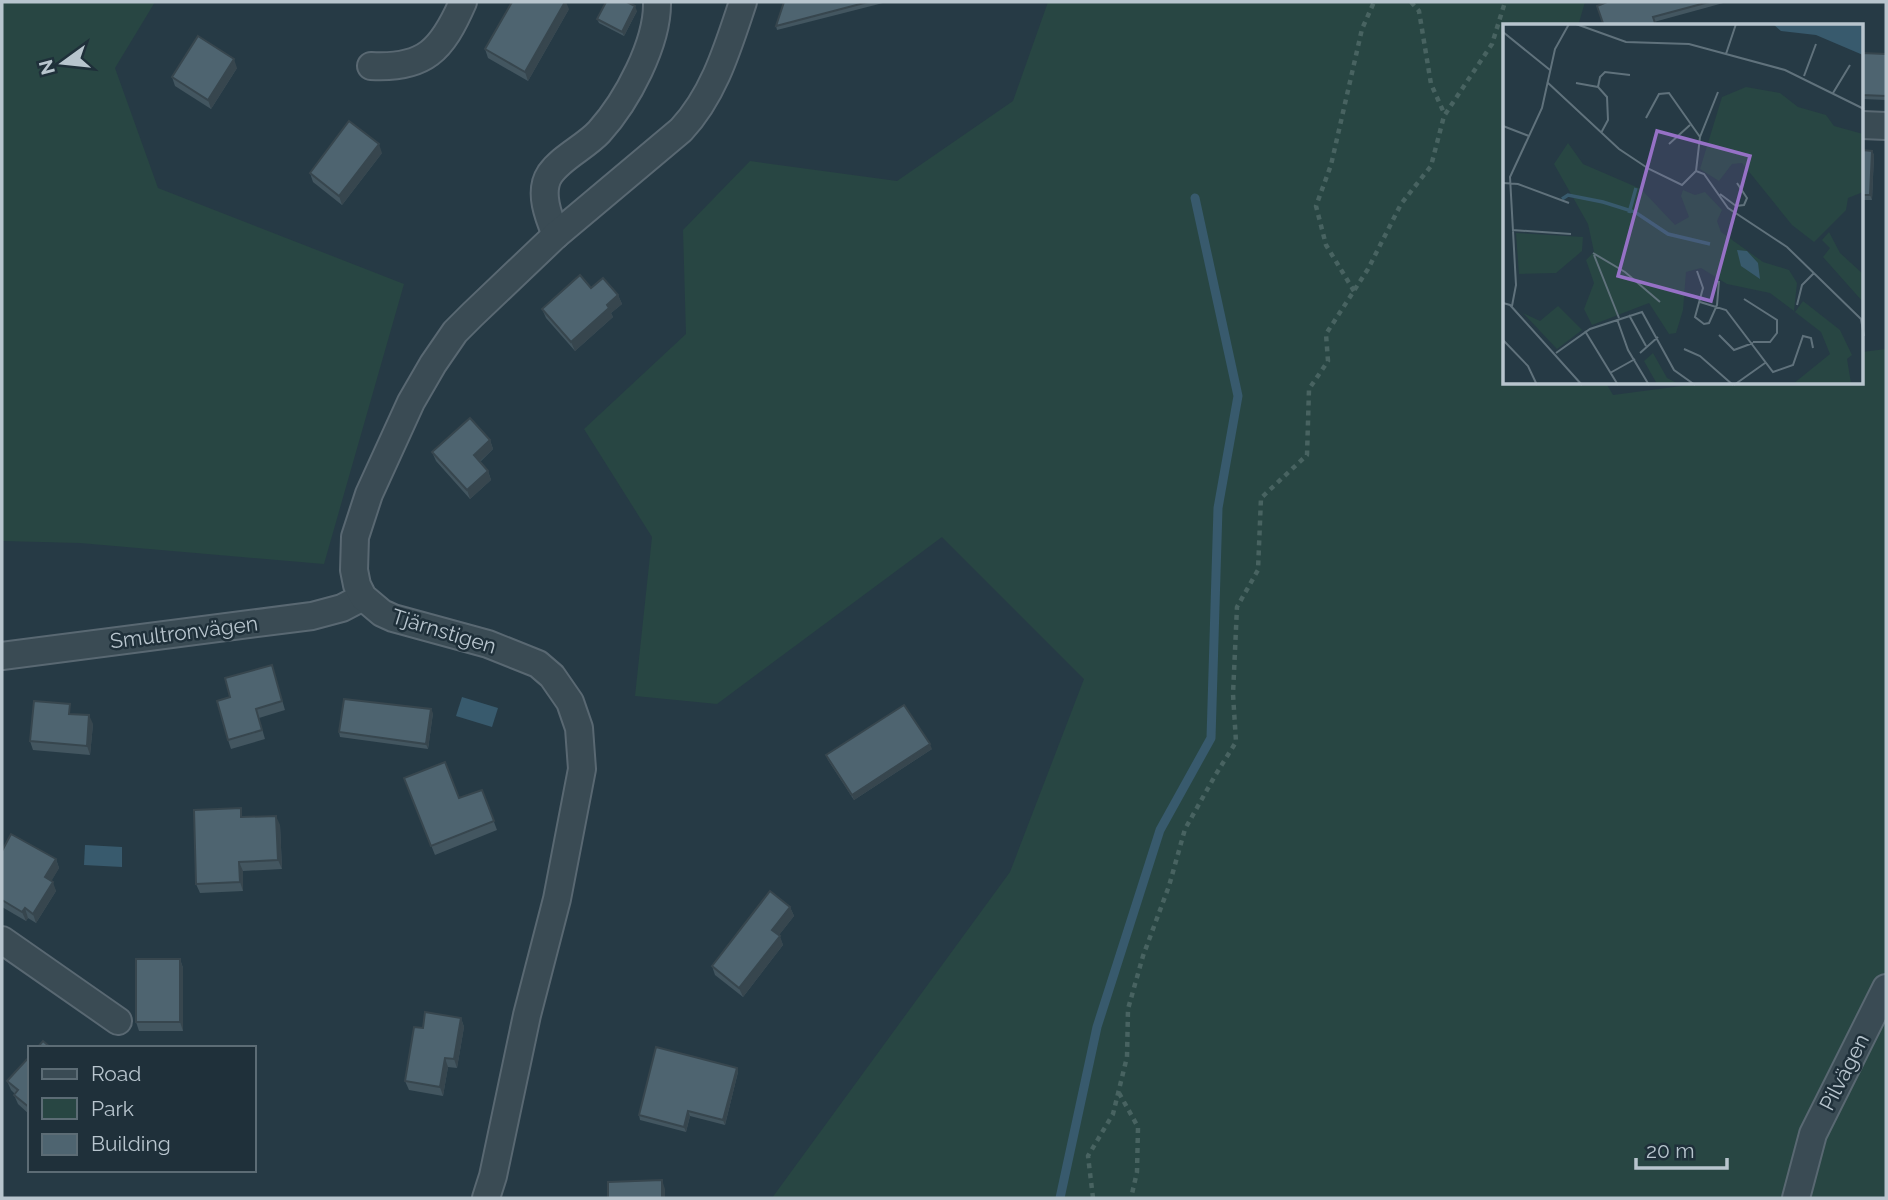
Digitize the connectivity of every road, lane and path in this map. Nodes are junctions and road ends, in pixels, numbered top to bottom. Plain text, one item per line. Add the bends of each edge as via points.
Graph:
1 (463, 2) edge
2 (657, 2) edge
3 (743, 2) edge
4 (1374, 2) edge
5 (1411, 2) edge
6 (1505, 2) edge
7 (370, 66) dead end
8 (1444, 114) junction
9 (1864, 125) edge
10 (1886, 126) edge
11 (556, 235) junction
12 (1354, 291) junction
13 (363, 597) junction
14 (2, 656) edge
15 (2, 940) edge
16 (1886, 988) edge
17 (118, 1021) dead end
18 (1118, 1091) junction
19 (486, 1198) edge
20 (1093, 1198) edge
21 (1131, 1198) edge
22 (1796, 1198) edge

1 - 7 street via 438,46 424,58 406,65
2 - 11 street via 650,45 633,82 599,131 550,175 545,192 547,214
3 - 11 street via 729,45 692,118
4 - 12 path via 1362,29 1331,164 1316,206 1325,245
5 - 8 path via 1419,11 1431,84
6 - 8 path via 1492,44
8 - 12 path via 1431,166 1401,204
9 - 10 street
11 - 13 street via 455,332 411,402 369,494 355,537 354,570
12 - 18 path via 1326,334 1328,361 1310,390 1307,455 1261,498 1258,570 1237,607 1233,694 1237,742 1185,829 1128,1009 1127,1057
13 - 14 street, Smultronvägen via 312,616
13 - 19 street, Tjärnstigen via 393,618 488,644 537,664 570,702 579,728 582,769 557,899
15 - 17 street
16 - 22 street, Pilvägen via 1813,1134
18 - 20 path via 1113,1114 1088,1156
18 - 21 path via 1138,1127

